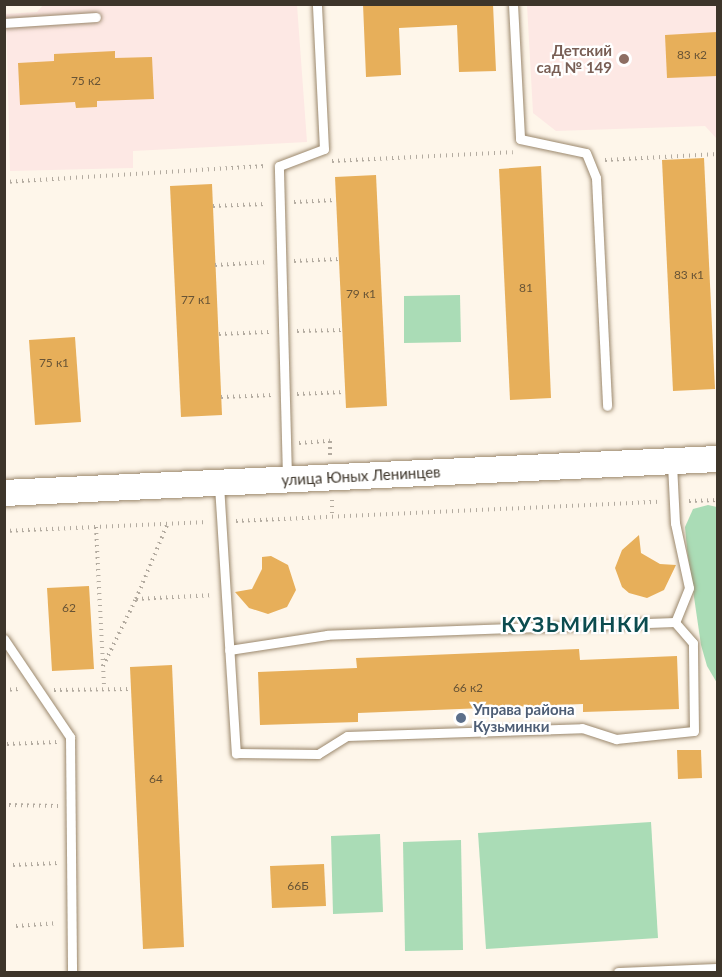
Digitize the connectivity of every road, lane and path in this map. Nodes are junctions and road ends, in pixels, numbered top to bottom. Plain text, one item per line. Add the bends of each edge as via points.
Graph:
1 (317, 4) edge
2 (513, 4) edge
3 (96, 17) dead end
4 (4, 23) edge
5 (538, 143) junction
6 (717, 154) edge
7 (322, 161) dead end
8 (589, 161) junction
9 (279, 166) junction
10 (4, 182) edge
11 (607, 406) dead end
12 (717, 459) edge
13 (672, 461) junction
14 (287, 479) junction
15 (219, 483) junction
16 (4, 493) edge
17 (717, 500) edge
18 (674, 501) junction
19 (222, 522) junction
20 (167, 524) junction
21 (96, 527) junction
22 (4, 531) edge
23 (226, 594) junction
24 (136, 599) junction
25 (675, 622) junction
26 (4, 639) edge
27 (230, 650) junction
28 (103, 666) junction
29 (104, 687) junction
30 (131, 689) dead end
31 (36, 690) junction
32 (70, 741) junction
33 (7, 744) dead end
34 (9, 805) dead end
35 (70, 806) junction
36 (71, 863) junction
37 (13, 865) dead end
38 (71, 923) junction
39 (16, 926) dead end
40 (717, 968) edge
41 (72, 972) edge
42 (618, 972) edge

1 - 9 lane via 324,149
2 - 5 lane via 520,139
3 - 4 lane
5 - 7 path via 524,151
5 - 8 lane via 586,153
6 - 8 path
8 - 11 lane via 596,178
9 - 10 path
9 - 14 lane
12 - 13 main road, улица Юных Ленинцев
13 - 14 main road, улица Юных Ленинцев
13 - 18 lane
14 - 15 main road, улица Юных Ленинцев
15 - 16 main road, улица Юных Ленинцев
15 - 19 lane
17 - 18 path
18 - 19 path
18 - 25 lane via 689,588
19 - 20 path
19 - 23 lane
20 - 21 path
20 - 24 path
21 - 22 path
21 - 28 path
23 - 24 path
23 - 27 lane
24 - 28 path
25 - 27 lane via 327,634
25 - 27 lane via 693,643 694,731 616,739 582,728 346,736 318,754 236,753
26 - 31 lane
28 - 29 path
29 - 30 path
29 - 31 path
31 - 32 lane
32 - 33 path
32 - 35 lane
34 - 35 path
35 - 36 lane
36 - 37 path
36 - 38 lane
38 - 39 path
38 - 41 lane
40 - 42 lane

